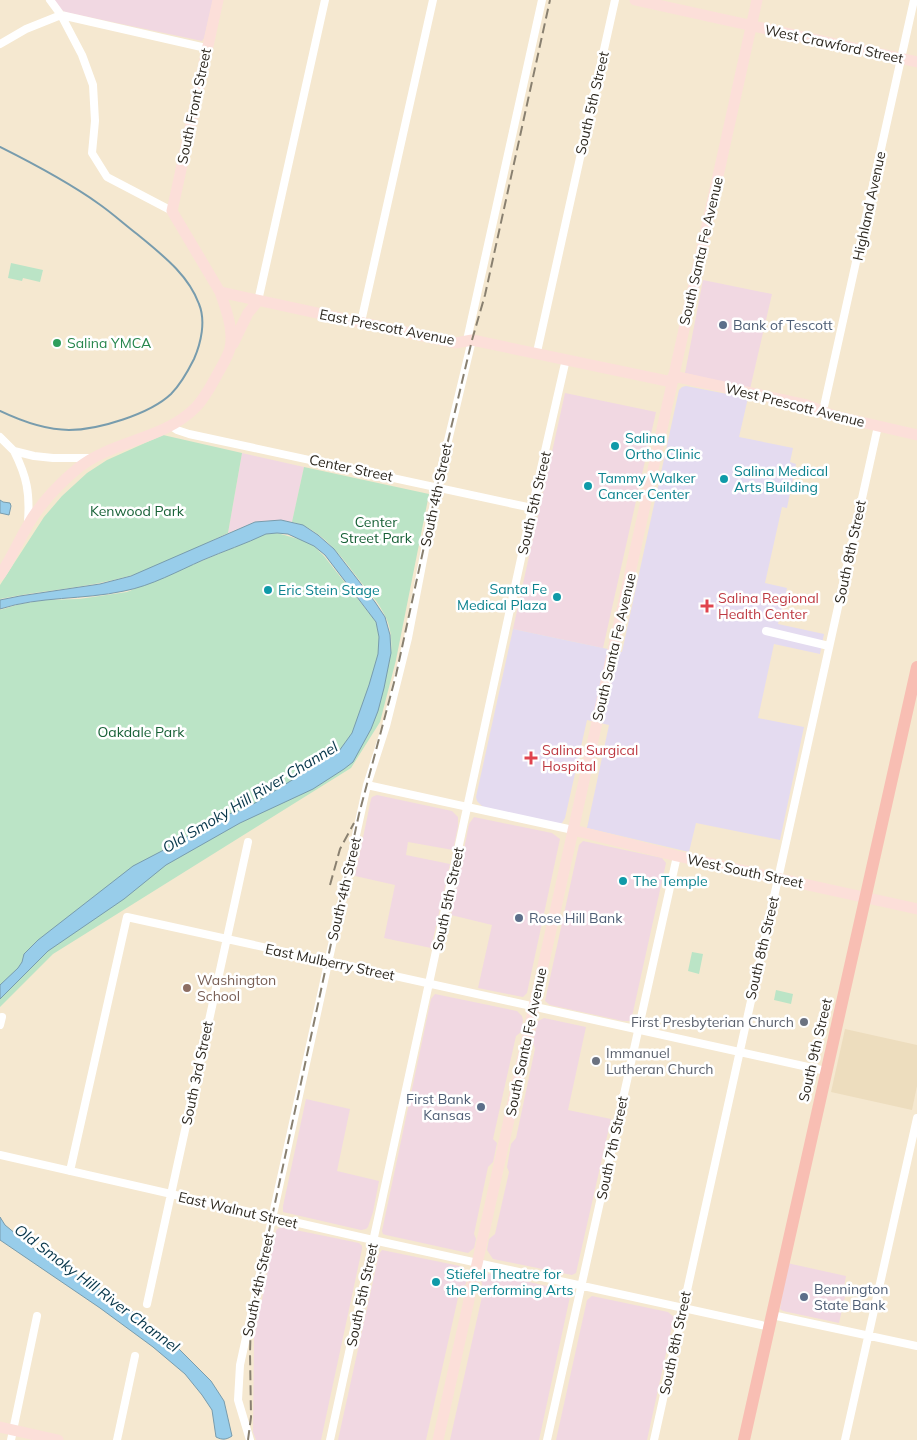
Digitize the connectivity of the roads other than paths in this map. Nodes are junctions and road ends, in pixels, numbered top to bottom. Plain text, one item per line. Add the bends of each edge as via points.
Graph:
1 (50, 0) edge
2 (218, 0) edge
3 (325, 0) edge
4 (433, 0) edge
5 (542, 0) edge
6 (615, 0) edge
7 (635, 0) edge
8 (757, 0) edge
9 (914, 0) edge
10 (61, 16) junction
11 (751, 26) junction
12 (0, 44) edge
13 (206, 48) junction
14 (901, 59) junction
15 (917, 62) edge
16 (172, 211) junction
17 (220, 292) junction
18 (258, 301) junction
19 (361, 322) junction
20 (469, 340) junction
21 (230, 349) junction
22 (536, 352) junction
23 (566, 359) junction
24 (673, 379) junction
25 (824, 411) junction
26 (171, 426) junction
27 (878, 426) junction
28 (917, 435) edge
29 (0, 437) edge
30 (14, 451) junction
31 (94, 458) junction
32 (437, 487) junction
33 (532, 508) junction
34 (28, 524) junction
35 (0, 575) edge
36 (766, 631) dead end
37 (829, 646) junction
38 (916, 672) edge
39 (367, 785) junction
40 (468, 807) junction
41 (573, 830) junction
42 (248, 842) dead end
43 (677, 856) junction
44 (778, 878) junction
45 (865, 898) junction
46 (917, 909) edge
47 (226, 939) junction
48 (328, 961) junction
49 (429, 983) junction
50 (534, 1006) junction
51 (638, 1031) junction
52 (738, 1053) junction
53 (826, 1072) junction
54 (917, 1118) edge
55 (0, 1155) edge
56 (70, 1171) junction
57 (171, 1194) junction
58 (272, 1217) junction
59 (373, 1240) junction
60 (477, 1263) junction
61 (582, 1286) junction
62 (147, 1304) dead end
63 (683, 1308) junction
64 (37, 1316) dead end
65 (771, 1321) junction
66 (869, 1335) junction
67 (917, 1346) edge
68 (135, 1356) dead end
69 (0, 1427) edge
70 (12, 1435) edge
71 (58, 1440) edge
72 (117, 1440) edge
73 (250, 1440) edge
74 (330, 1440) edge
75 (438, 1440) edge
76 (547, 1440) edge
77 (654, 1440) edge
78 (744, 1440) edge
79 (845, 1440) edge

1 - 10 street
2 - 13 street, South Front Street
3 - 18 street
4 - 19 street
5 - 20 street, South 4th Street
6 - 22 street, South 5th Street
7 - 11 street, West Crawford Street
8 - 11 street, South Santa Fe Avenue
9 - 14 street, Highland Avenue
10 - 12 street via 26,28
10 - 13 street
10 - 16 street via 94,85 92,153 107,178
11 - 14 street, West Crawford Street
11 - 24 street, South Santa Fe Avenue
13 - 16 street, South Front Street
14 - 15 street, West Crawford Street
14 - 25 street, Highland Avenue
16 - 17 street
17 - 18 street, East Prescott Avenue
17 - 21 street via 231,334
18 - 19 street, East Prescott Avenue
18 - 21 street via 248,313
19 - 20 street, East Prescott Avenue via 456,343
20 - 22 street, East Prescott Avenue
20 - 32 street, South 4th Street
21 - 26 street via 199,404
22 - 23 street, East Prescott Avenue
23 - 24 street, East Prescott Avenue
23 - 33 street, South 5th Street
24 - 25 street, West Prescott Avenue
24 - 41 street, South Santa Fe Avenue
25 - 27 street, West Prescott Avenue
26 - 31 street
26 - 32 street, Center Street via 189,434
27 - 28 street, West Prescott Avenue
27 - 37 street, South 8th Street
29 - 30 street
30 - 31 street via 52,458
30 - 34 street via 28,489
31 - 34 street via 65,480
32 - 33 street, Center Street
32 - 39 street, South 4th Street via 408,638
33 - 40 street, South 5th Street
34 - 35 street
36 - 37 street
37 - 44 street, South 8th Street
38 - 45 main road, South 9th Street
39 - 40 street
39 - 48 street, South 4th Street
40 - 41 street
40 - 49 street, South 5th Street
41 - 43 street, West South Street
41 - 50 street, South Santa Fe Avenue
42 - 47 street, South 3rd Street
43 - 44 street, West South Street
43 - 51 street, South 7th Street
44 - 45 street, West South Street
44 - 52 street, South 8th Street
45 - 46 street, West South Street
45 - 53 main road, South 9th Street
47 - 48 street, East Mulberry Street
47 - 56 street, East Mulberry Street via 126,917
47 - 57 street, South 3rd Street
48 - 49 street, East Mulberry Street
48 - 58 street, South 4th Street
49 - 50 street, East Mulberry Street
49 - 59 street, South 5th Street
50 - 51 street, East Mulberry Street
50 - 60 street, South Santa Fe Avenue
51 - 52 street, East Mulberry Street
51 - 61 street, South 7th Street
52 - 53 street, East Mulberry Street
52 - 63 street, South 8th Street
53 - 65 main road, South 9th Street
54 - 66 street
55 - 56 street, East Walnut Street
56 - 57 street, East Walnut Street
57 - 58 street, East Walnut Street
57 - 62 street, South 3rd Street
58 - 59 street, East Walnut Street
58 - 73 street, South 4th Street via 240,1365 238,1400
59 - 60 street, East Walnut Street
59 - 74 street, South 5th Street
60 - 61 street, East Walnut Street
60 - 75 street, South Santa Fe Avenue
61 - 63 street, East Walnut Street
61 - 76 street, South 7th Street
63 - 65 street, East Walnut Street
63 - 77 street, South 8th Street
64 - 70 street
65 - 66 street, East Walnut Street
65 - 78 main road, South 9th Street
66 - 67 street, East Walnut Street
66 - 79 street
68 - 72 street
69 - 70 street
70 - 71 street

